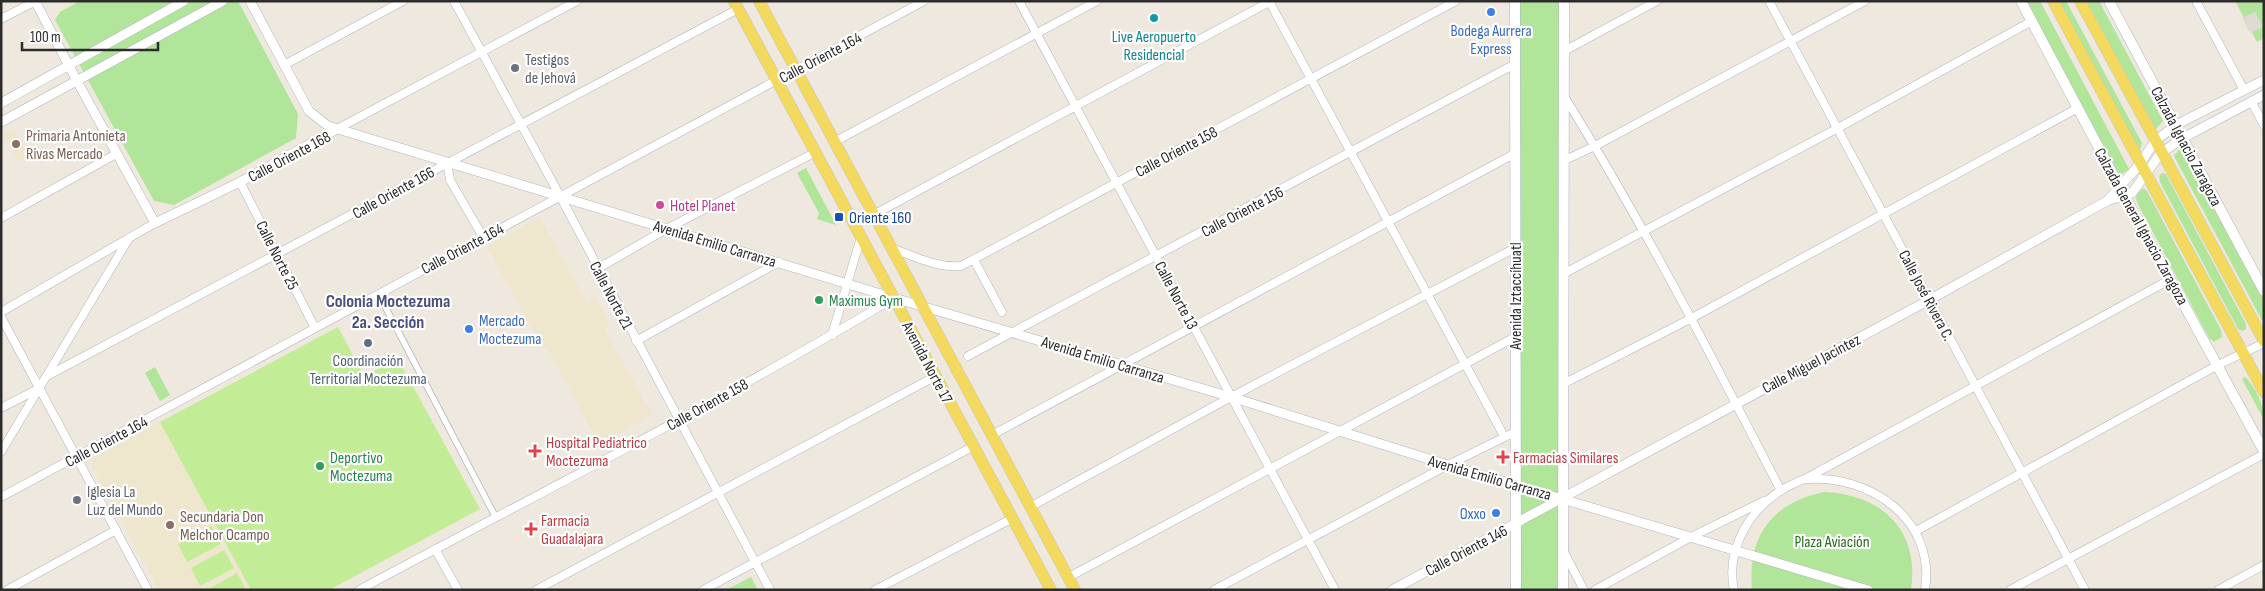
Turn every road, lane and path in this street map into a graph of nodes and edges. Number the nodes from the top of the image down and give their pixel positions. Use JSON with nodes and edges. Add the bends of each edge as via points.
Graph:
{"nodes":[{"id":1,"x":184,"y":1,"type":"edge"},
{"id":2,"x":223,"y":1,"type":"edge"},
{"id":3,"x":250,"y":1,"type":"edge"},
{"id":4,"x":403,"y":1,"type":"edge"},
{"id":5,"x":454,"y":1,"type":"edge"},
{"id":6,"x":577,"y":1,"type":"edge"},
{"id":7,"x":758,"y":1,"type":"edge"},
{"id":8,"x":924,"y":1,"type":"edge"},
{"id":9,"x":1019,"y":1,"type":"edge"},
{"id":10,"x":1098,"y":1,"type":"edge"},
{"id":11,"x":1456,"y":1,"type":"edge"},
{"id":12,"x":1515,"y":1,"type":"edge"},
{"id":13,"x":1564,"y":1,"type":"edge"},
{"id":14,"x":1657,"y":1,"type":"edge"},
{"id":15,"x":1769,"y":1,"type":"edge"},
{"id":16,"x":1865,"y":1,"type":"edge"},
{"id":17,"x":2021,"y":1,"type":"edge"},
{"id":18,"x":2053,"y":1,"type":"edge"},
{"id":19,"x":2080,"y":1,"type":"edge"},
{"id":20,"x":2109,"y":1,"type":"edge"},
{"id":21,"x":2196,"y":1,"type":"edge"},
{"id":22,"x":35,"y":2,"type":"edge"},
{"id":23,"x":1270,"y":2,"type":"edge"},
{"id":24,"x":736,"y":5,"type":"edge"},
{"id":25,"x":1,"y":19,"type":"edge"},
{"id":26,"x":2032,"y":21,"type":"junction"},
{"id":27,"x":1038,"y":33,"type":"junction"},
{"id":28,"x":1791,"y":42,"type":"junction"},
{"id":29,"x":1564,"y":51,"type":"junction"},
{"id":30,"x":481,"y":53,"type":"junction"},
{"id":31,"x":1515,"y":64,"type":"junction"},
{"id":32,"x":284,"y":65,"type":"junction"},
{"id":33,"x":68,"y":66,"type":"junction"},
{"id":34,"x":796,"y":71,"type":"junction"},
{"id":35,"x":1311,"y":79,"type":"junction"},
{"id":36,"x":777,"y":80,"type":"junction"},
{"id":37,"x":2264,"y":80,"type":"edge"},
{"id":38,"x":77,"y":82,"type":"junction"},
{"id":39,"x":2244,"y":90,"type":"junction"},
{"id":40,"x":2264,"y":94,"type":"edge"},
{"id":41,"x":1563,"y":95,"type":"junction"},
{"id":42,"x":2251,"y":101,"type":"junction"},
{"id":43,"x":1,"y":102,"type":"edge"},
{"id":44,"x":1076,"y":105,"type":"junction"},
{"id":45,"x":2078,"y":108,"type":"junction"},
{"id":46,"x":1,"y":122,"type":"edge"},
{"id":47,"x":519,"y":124,"type":"junction"},
{"id":48,"x":2176,"y":126,"type":"junction"},
{"id":49,"x":2264,"y":126,"type":"edge"},
{"id":50,"x":1838,"y":128,"type":"junction"},
{"id":51,"x":338,"y":129,"type":"junction"},
{"id":52,"x":2183,"y":138,"type":"junction"},
{"id":53,"x":2155,"y":140,"type":"junction"},
{"id":54,"x":834,"y":142,"type":"junction"},
{"id":55,"x":1595,"y":146,"type":"junction"},
{"id":56,"x":816,"y":152,"type":"junction"},
{"id":57,"x":1350,"y":152,"type":"junction"},
{"id":58,"x":2161,"y":153,"type":"junction"},
{"id":59,"x":116,"y":154,"type":"junction"},
{"id":60,"x":1514,"y":154,"type":"junction"},
{"id":61,"x":1563,"y":161,"type":"junction"},
{"id":62,"x":447,"y":162,"type":"junction"},
{"id":63,"x":2140,"y":164,"type":"junction"},
{"id":64,"x":2146,"y":176,"type":"junction"},
{"id":65,"x":240,"y":182,"type":"junction"},
{"id":66,"x":1117,"y":183,"type":"junction"},
{"id":67,"x":2119,"y":186,"type":"junction"},
{"id":68,"x":560,"y":196,"type":"junction"},
{"id":69,"x":2124,"y":196,"type":"junction"},
{"id":70,"x":2107,"y":201,"type":"junction"},
{"id":71,"x":873,"y":215,"type":"junction"},
{"id":72,"x":1884,"y":215,"type":"junction"},
{"id":73,"x":1,"y":218,"type":"edge"},
{"id":74,"x":155,"y":223,"type":"junction"},
{"id":75,"x":1388,"y":223,"type":"junction"},
{"id":76,"x":668,"y":228,"type":"junction"},
{"id":77,"x":1644,"y":232,"type":"junction"},
{"id":78,"x":483,"y":237,"type":"junction"},
{"id":79,"x":861,"y":237,"type":"junction"},
{"id":80,"x":130,"y":238,"type":"junction"},
{"id":81,"x":891,"y":248,"type":"junction"},
{"id":82,"x":1516,"y":248,"type":"junction"},
{"id":83,"x":278,"y":255,"type":"junction"},
{"id":84,"x":1157,"y":257,"type":"junction"},
{"id":85,"x":974,"y":260,"type":"junction"},
{"id":86,"x":779,"y":262,"type":"junction"},
{"id":87,"x":597,"y":269,"type":"junction"},
{"id":88,"x":1563,"y":274,"type":"junction"},
{"id":89,"x":2171,"y":279,"type":"junction"},
{"id":90,"x":847,"y":282,"type":"junction"},
{"id":91,"x":2264,"y":291,"type":"edge"},
{"id":92,"x":378,"y":293,"type":"junction"},
{"id":93,"x":1426,"y":294,"type":"junction"},
{"id":94,"x":894,"y":298,"type":"junction"},
{"id":95,"x":1929,"y":300,"type":"junction"},
{"id":96,"x":922,"y":305,"type":"junction"},
{"id":97,"x":1,"y":312,"type":"edge"},
{"id":98,"x":1002,"y":312,"type":"dead end"},
{"id":99,"x":1,"y":317,"type":"edge"},
{"id":100,"x":1690,"y":319,"type":"junction"},
{"id":101,"x":315,"y":328,"type":"junction"},
{"id":102,"x":1194,"y":328,"type":"junction"},
{"id":103,"x":1011,"y":332,"type":"junction"},
{"id":104,"x":832,"y":335,"type":"junction"},
{"id":105,"x":1515,"y":337,"type":"junction"},
{"id":106,"x":636,"y":341,"type":"junction"},
{"id":107,"x":2264,"y":342,"type":"edge"},
{"id":108,"x":2243,"y":354,"type":"junction"},
{"id":109,"x":968,"y":356,"type":"dead end"},
{"id":110,"x":1464,"y":364,"type":"junction"},
{"id":111,"x":1122,"y":365,"type":"junction"},
{"id":112,"x":2218,"y":365,"type":"junction"},
{"id":113,"x":47,"y":376,"type":"junction"},
{"id":114,"x":936,"y":376,"type":"junction"},
{"id":115,"x":1563,"y":384,"type":"junction"},
{"id":116,"x":1976,"y":386,"type":"junction"},
{"id":117,"x":40,"y":388,"type":"junction"},
{"id":118,"x":2264,"y":392,"type":"edge"},
{"id":119,"x":1231,"y":397,"type":"junction"},
{"id":120,"x":1736,"y":404,"type":"junction"},
{"id":121,"x":1,"y":408,"type":"edge"},
{"id":122,"x":678,"y":420,"type":"junction"},
{"id":123,"x":1342,"y":431,"type":"junction"},
{"id":124,"x":1515,"y":432,"type":"junction"},
{"id":125,"x":992,"y":435,"type":"junction"},
{"id":126,"x":1504,"y":436,"type":"junction"},
{"id":127,"x":974,"y":446,"type":"junction"},
{"id":128,"x":1,"y":452,"type":"edge"},
{"id":129,"x":2264,"y":452,"type":"edge"},
{"id":130,"x":77,"y":457,"type":"junction"},
{"id":131,"x":1448,"y":465,"type":"junction"},
{"id":132,"x":1271,"y":469,"type":"junction"},
{"id":133,"x":2022,"y":473,"type":"junction"},
{"id":134,"x":1805,"y":479,"type":"junction"},
{"id":135,"x":1514,"y":485,"type":"junction"},
{"id":136,"x":1780,"y":491,"type":"junction"},
{"id":137,"x":718,"y":492,"type":"junction"},
{"id":138,"x":1,"y":497,"type":"edge"},
{"id":139,"x":1564,"y":498,"type":"junction"},
{"id":140,"x":1766,"y":500,"type":"junction"},
{"id":141,"x":1030,"y":507,"type":"junction"},
{"id":142,"x":495,"y":516,"type":"junction"},
{"id":143,"x":1013,"y":518,"type":"junction"},
{"id":144,"x":1514,"y":524,"type":"junction"},
{"id":145,"x":116,"y":530,"type":"junction"},
{"id":146,"x":1916,"y":531,"type":"junction"},
{"id":147,"x":1691,"y":537,"type":"junction"},
{"id":148,"x":1308,"y":539,"type":"junction"},
{"id":149,"x":435,"y":549,"type":"junction"},
{"id":150,"x":1563,"y":550,"type":"junction"},
{"id":151,"x":1736,"y":550,"type":"junction"},
{"id":152,"x":2069,"y":558,"type":"junction"},
{"id":153,"x":755,"y":562,"type":"junction"},
{"id":154,"x":2264,"y":565,"type":"edge"},
{"id":155,"x":1069,"y":577,"type":"junction"},
{"id":156,"x":1049,"y":589,"type":"edge"},
{"id":157,"x":7,"y":590,"type":"edge"},
{"id":158,"x":148,"y":590,"type":"edge"},
{"id":159,"x":359,"y":590,"type":"edge"},
{"id":160,"x":458,"y":590,"type":"edge"},
{"id":161,"x":536,"y":590,"type":"edge"},
{"id":162,"x":703,"y":590,"type":"edge"},
{"id":163,"x":770,"y":590,"type":"edge"},
{"id":164,"x":875,"y":590,"type":"edge"},
{"id":165,"x":1075,"y":590,"type":"edge"},
{"id":166,"x":1214,"y":590,"type":"edge"},
{"id":167,"x":1335,"y":590,"type":"edge"},
{"id":168,"x":1392,"y":590,"type":"edge"},
{"id":169,"x":1516,"y":590,"type":"edge"},
{"id":170,"x":1563,"y":590,"type":"edge"},
{"id":171,"x":1584,"y":590,"type":"edge"},
{"id":172,"x":1595,"y":590,"type":"edge"},
{"id":173,"x":1734,"y":590,"type":"edge"},
{"id":174,"x":1868,"y":590,"type":"edge"},
{"id":175,"x":1926,"y":590,"type":"edge"},
{"id":176,"x":2010,"y":590,"type":"edge"},
{"id":177,"x":2085,"y":590,"type":"edge"},
{"id":178,"x":2218,"y":590,"type":"edge"}],
"edges":[{"from":1,"to":33,"type":"street"},
{"from":2,"to":38,"type":"street"},
{"from":3,"to":32,"type":"street"},
{"from":4,"to":32,"type":"street"},
{"from":5,"to":30,"type":"street","name":"Calle Norte 21"},
{"from":6,"to":30,"type":"street","name":"Calle Oriente 168"},
{"from":7,"to":34,"type":"main road","name":"Avenida Norte 17"},
{"from":8,"to":34,"type":"street","name":"Calle Oriente 164"},
{"from":9,"to":27,"type":"street","name":"Calle Norte 13"},
{"from":10,"to":27,"type":"street"},
{"from":11,"to":35,"type":"street","name":"Calle Oriente 158"},
{"from":12,"to":31,"type":"main road","name":"Avenida Iztaccíhuatl"},
{"from":13,"to":29,"type":"main road"},
{"from":14,"to":29,"type":"street"},
{"from":15,"to":28,"type":"street","name":"Calle José Rivera C."},
{"from":16,"to":28,"type":"street"},
{"from":17,"to":26,"type":"main road","name":"Calzada General Ignacio Zaragoza"},
{"from":18,"to":63,"type":"main road","name":"Calzada General Ignacio Zaragoza"},
{"from":19,"to":53,"type":"main road"},
{"from":20,"to":48,"type":"main road","name":"Calzada Ignacio Zaragoza"},
{"from":21,"to":39,"type":"street"},
{"from":22,"to":25,"type":"street"},
{"from":22,"to":33,"type":"street"},
{"from":23,"to":35,"type":"street"},
{"from":23,"to":44,"type":"street"},
{"from":24,"to":36,"type":"main road","name":"Avenida Norte 17"},
{"from":24,"to":47,"type":"street","name":"Calle Oriente 166"},
{"from":26,"to":45,"type":"main road","name":"Calzada General Ignacio Zaragoza"},
{"from":26,"to":50,"type":"street"},
{"from":27,"to":44,"type":"street","name":"Calle Norte 13"},
{"from":27,"to":54,"type":"street"},
{"from":28,"to":50,"type":"street","name":"Calle José Rivera C."},
{"from":28,"to":55,"type":"street"},
{"from":29,"to":41,"type":"main road"},
{"from":30,"to":47,"type":"street","name":"Calle Norte 21"},
{"from":30,"to":51,"type":"street","name":"Calle Oriente 168"},
{"from":31,"to":57,"type":"street","name":"Calle Oriente 156"},
{"from":31,"to":60,"type":"main road","name":"Avenida Iztaccíhuatl"},
{"from":32,"to":51,"type":"street","via":[[309,111],[328,126]]},
{"from":33,"to":38,"type":"street"},
{"from":33,"to":43,"type":"street"},
{"from":34,"to":36,"type":"street","name":"Calle Oriente 164"},
{"from":34,"to":54,"type":"main road","name":"Avenida Norte 17"},
{"from":35,"to":57,"type":"street"},
{"from":35,"to":66,"type":"street","name":"Calle Oriente 158"},
{"from":36,"to":56,"type":"main road","name":"Avenida Norte 17"},
{"from":36,"to":68,"type":"street","name":"Calle Oriente 164"},
{"from":37,"to":39,"type":"street"},
{"from":38,"to":46,"type":"street"},
{"from":38,"to":59,"type":"street"},
{"from":39,"to":48,"type":"street"},
{"from":40,"to":42,"type":"street"},
{"from":41,"to":55,"type":"street"},
{"from":41,"to":61,"type":"main road"},
{"from":42,"to":49,"type":"street"},
{"from":42,"to":52,"type":"street"},
{"from":44,"to":66,"type":"street","name":"Calle Norte 13"},
{"from":44,"to":71,"type":"street"},
{"from":45,"to":67,"type":"main road","name":"Calzada General Ignacio Zaragoza"},
{"from":45,"to":72,"type":"street"},
{"from":47,"to":62,"type":"street","name":"Calle Oriente 166"},
{"from":47,"to":68,"type":"street","name":"Calle Norte 21"},
{"from":48,"to":52,"type":"main road","name":"Calzada Ignacio Zaragoza"},
{"from":48,"to":53,"type":"street"},
{"from":50,"to":72,"type":"street","name":"Calle José Rivera C."},
{"from":50,"to":77,"type":"street"},
{"from":51,"to":62,"type":"street","name":"Avenida Emilio Carranza"},
{"from":51,"to":65,"type":"street","name":"Calle Oriente 168"},
{"from":52,"to":58,"type":"street"},
{"from":52,"to":91,"type":"main road","name":"Calzada Ignacio Zaragoza"},
{"from":53,"to":58,"type":"main road"},
{"from":53,"to":63,"type":"street","name":"Calle Miguel Jacintez"},
{"from":54,"to":71,"type":"main road","name":"Avenida Norte 17"},
{"from":55,"to":61,"type":"street"},
{"from":55,"to":77,"type":"street"},
{"from":56,"to":76,"type":"street"},
{"from":56,"to":79,"type":"main road","name":"Avenida Norte 17"},
{"from":57,"to":75,"type":"street"},
{"from":57,"to":84,"type":"street","name":"Calle Oriente 156"},
{"from":58,"to":64,"type":"street","name":"Calle Miguel Jacintez"},
{"from":58,"to":107,"type":"main road"},
{"from":59,"to":73,"type":"street"},
{"from":59,"to":74,"type":"street"},
{"from":60,"to":75,"type":"street"},
{"from":60,"to":82,"type":"main road","name":"Avenida Iztaccíhuatl"},
{"from":61,"to":88,"type":"main road"},
{"from":62,"to":68,"type":"street","name":"Avenida Emilio Carranza"},
{"from":62,"to":78,"type":"street","via":[[450,180]]},
{"from":62,"to":83,"type":"street","name":"Calle Oriente 166"},
{"from":63,"to":64,"type":"main road","name":"Calzada General Ignacio Zaragoza"},
{"from":63,"to":67,"type":"street","name":"Calle Miguel Jacintez"},
{"from":64,"to":69,"type":"street","name":"Calle Miguel Jacintez","via":[[2132,193]]},
{"from":64,"to":108,"type":"main road","name":"Calzada General Ignacio Zaragoza"},
{"from":65,"to":74,"type":"street","name":"Calle Oriente 168"},
{"from":65,"to":83,"type":"street","name":"Calle Norte 25"},
{"from":66,"to":84,"type":"street","name":"Calle Norte 13"},
{"from":66,"to":85,"type":"street","name":"Calle Oriente 158"},
{"from":67,"to":69,"type":"main road","name":"Calzada General Ignacio Zaragoza"},
{"from":67,"to":70,"type":"street","name":"Calle Miguel Jacintez"},
{"from":68,"to":76,"type":"street","name":"Avenida Emilio Carranza"},
{"from":68,"to":78,"type":"street","name":"Calle Oriente 164"},
{"from":68,"to":87,"type":"street","name":"Calle Norte 21"},
{"from":69,"to":70,"type":"street","name":"Calle Miguel Jacintez"},
{"from":69,"to":89,"type":"main road","name":"Calzada General Ignacio Zaragoza"},
{"from":70,"to":95,"type":"street","name":"Calle Miguel Jacintez"},
{"from":71,"to":81,"type":"main road","name":"Avenida Norte 17"},
{"from":72,"to":95,"type":"street","name":"Calle José Rivera C."},
{"from":72,"to":100,"type":"street"},
{"from":74,"to":80,"type":"street","name":"Calle Oriente 168"},
{"from":75,"to":93,"type":"street"},
{"from":75,"to":102,"type":"street"},
{"from":76,"to":86,"type":"street","name":"Avenida Emilio Carranza"},
{"from":76,"to":87,"type":"street"},
{"from":77,"to":88,"type":"street"},
{"from":77,"to":100,"type":"street"},
{"from":78,"to":92,"type":"street","name":"Calle Oriente 164"},
{"from":79,"to":90,"type":"street"},
{"from":79,"to":94,"type":"main road","name":"Avenida Norte 17"},
{"from":80,"to":97,"type":"street","name":"Calle Oriente 168"},
{"from":80,"to":113,"type":"street"},
{"from":81,"to":85,"type":"street","name":"Calle Oriente 158","via":[[947,267],[961,266]]},
{"from":81,"to":96,"type":"main road","name":"Avenida Norte 17"},
{"from":82,"to":93,"type":"street"},
{"from":82,"to":105,"type":"main road","name":"Avenida Iztaccíhuatl"},
{"from":83,"to":101,"type":"street","name":"Calle Norte 25"},
{"from":83,"to":113,"type":"street","name":"Calle Oriente 166"},
{"from":84,"to":102,"type":"street","name":"Calle Norte 13"},
{"from":84,"to":103,"type":"street","name":"Calle Oriente 156"},
{"from":85,"to":98,"type":"street"},
{"from":86,"to":90,"type":"street","name":"Avenida Emilio Carranza"},
{"from":86,"to":106,"type":"street"},
{"from":87,"to":106,"type":"street","name":"Calle Norte 21"},
{"from":88,"to":115,"type":"main road"},
{"from":89,"to":112,"type":"main road","name":"Calzada General Ignacio Zaragoza"},
{"from":89,"to":116,"type":"street"},
{"from":90,"to":94,"type":"street","name":"Avenida Emilio Carranza"},
{"from":90,"to":104,"type":"street"},
{"from":92,"to":101,"type":"street","name":"Calle Oriente 164"},
{"from":92,"to":142,"type":"street"},
{"from":93,"to":110,"type":"street"},
{"from":93,"to":119,"type":"street"},
{"from":94,"to":96,"type":"street","name":"Avenida Emilio Carranza"},
{"from":94,"to":104,"type":"street","name":"Calle Oriente 158"},
{"from":94,"to":114,"type":"main road","name":"Avenida Norte 17"},
{"from":95,"to":116,"type":"street","name":"Calle José Rivera C."},
{"from":95,"to":120,"type":"street","name":"Calle Miguel Jacintez"},
{"from":96,"to":103,"type":"street","name":"Avenida Emilio Carranza"},
{"from":96,"to":125,"type":"main road","name":"Avenida Norte 17"},
{"from":99,"to":117,"type":"street"},
{"from":100,"to":115,"type":"street"},
{"from":100,"to":120,"type":"street"},
{"from":101,"to":130,"type":"street","name":"Calle Oriente 164"},
{"from":102,"to":111,"type":"street"},
{"from":102,"to":119,"type":"street","name":"Calle Norte 13"},
{"from":103,"to":109,"type":"street","name":"Calle Oriente 156"},
{"from":103,"to":111,"type":"street","name":"Avenida Emilio Carranza"},
{"from":104,"to":122,"type":"street","name":"Calle Oriente 158"},
{"from":105,"to":110,"type":"street"},
{"from":105,"to":124,"type":"main road","name":"Avenida Iztaccíhuatl"},
{"from":106,"to":122,"type":"street","name":"Calle Norte 21"},
{"from":107,"to":108,"type":"street"},
{"from":108,"to":112,"type":"street"},
{"from":108,"to":118,"type":"main road","name":"Calzada General Ignacio Zaragoza"},
{"from":110,"to":123,"type":"street"},
{"from":110,"to":126,"type":"street"},
{"from":111,"to":119,"type":"street","name":"Avenida Emilio Carranza"},
{"from":111,"to":125,"type":"street"},
{"from":112,"to":129,"type":"main road","name":"Calzada General Ignacio Zaragoza"},
{"from":112,"to":133,"type":"street"},
{"from":113,"to":117,"type":"street"},
{"from":114,"to":127,"type":"main road","name":"Avenida Norte 17"},
{"from":114,"to":137,"type":"street"},
{"from":115,"to":139,"type":"main road"},
{"from":116,"to":133,"type":"street","name":"Calle José Rivera C."},
{"from":116,"to":134,"type":"street"},
{"from":117,"to":121,"type":"street"},
{"from":117,"to":128,"type":"street"},
{"from":117,"to":130,"type":"street"},
{"from":119,"to":123,"type":"street","name":"Avenida Emilio Carranza"},
{"from":119,"to":132,"type":"street","name":"Calle Norte 13"},
{"from":119,"to":141,"type":"street"},
{"from":120,"to":136,"type":"street"},
{"from":120,"to":139,"type":"street","name":"Calle Miguel Jacintez"},
{"from":122,"to":137,"type":"street","name":"Calle Norte 21"},
{"from":122,"to":142,"type":"street","name":"Calle Oriente 158"},
{"from":123,"to":131,"type":"street","name":"Avenida Emilio Carranza"},
{"from":123,"to":132,"type":"street"},
{"from":124,"to":126,"type":"street"},
{"from":124,"to":135,"type":"main road","name":"Avenida Iztaccíhuatl"},
{"from":125,"to":141,"type":"main road","name":"Avenida Norte 17"},
{"from":126,"to":131,"type":"street"},
{"from":127,"to":143,"type":"main road","name":"Avenida Norte 17"},
{"from":127,"to":153,"type":"street"},
{"from":129,"to":152,"type":"street"},
{"from":130,"to":138,"type":"street","name":"Calle Oriente 164"},
{"from":130,"to":145,"type":"street"},
{"from":131,"to":135,"type":"street","name":"Avenida Emilio Carranza"},
{"from":131,"to":148,"type":"street"},
{"from":132,"to":148,"type":"street","name":"Calle Norte 13"},
{"from":132,"to":155,"type":"street"},
{"from":133,"to":146,"type":"street"},
{"from":133,"to":152,"type":"street","name":"Calle José Rivera C."},
{"from":134,"to":136,"type":"street"},
{"from":134,"to":146,"type":"street","via":[[1856,484],[1879,495]]},
{"from":135,"to":139,"type":"street","name":"Avenida Emilio Carranza"},
{"from":135,"to":144,"type":"main road","name":"Avenida Iztaccíhuatl"},
{"from":136,"to":140,"type":"street"},
{"from":137,"to":153,"type":"street","name":"Calle Norte 21"},
{"from":137,"to":161,"type":"street"},
{"from":139,"to":144,"type":"street","name":"Calle Miguel Jacintez"},
{"from":139,"to":147,"type":"street","name":"Avenida Emilio Carranza"},
{"from":139,"to":150,"type":"main road"},
{"from":140,"to":147,"type":"street"},
{"from":140,"to":151,"type":"street","via":[[1747,524]]},
{"from":141,"to":155,"type":"main road","name":"Avenida Norte 17"},
{"from":142,"to":149,"type":"street","name":"Calle Oriente 158"},
{"from":143,"to":156,"type":"main road","name":"Avenida Norte 17"},
{"from":143,"to":164,"type":"street"},
{"from":144,"to":168,"type":"street","name":"Calle Oriente 146"},
{"from":144,"to":169,"type":"main road","name":"Avenida Iztaccíhuatl"},
{"from":145,"to":157,"type":"street"},
{"from":145,"to":158,"type":"street"},
{"from":146,"to":175,"type":"street","via":[[1925,556]]},
{"from":147,"to":151,"type":"street","name":"Avenida Emilio Carranza"},
{"from":147,"to":172,"type":"street"},
{"from":148,"to":166,"type":"street"},
{"from":148,"to":167,"type":"street","name":"Calle Norte 13"},
{"from":149,"to":159,"type":"street","name":"Calle Oriente 158"},
{"from":149,"to":160,"type":"street"},
{"from":150,"to":170,"type":"main road"},
{"from":150,"to":171,"type":"street"},
{"from":151,"to":173,"type":"street"},
{"from":151,"to":174,"type":"street","name":"Avenida Emilio Carranza"},
{"from":152,"to":176,"type":"street"},
{"from":152,"to":177,"type":"street","name":"Calle José Rivera C."},
{"from":153,"to":162,"type":"street"},
{"from":153,"to":163,"type":"street","name":"Calle Norte 21"},
{"from":154,"to":178,"type":"street"},
{"from":155,"to":165,"type":"main road","name":"Avenida Norte 17"}]}
